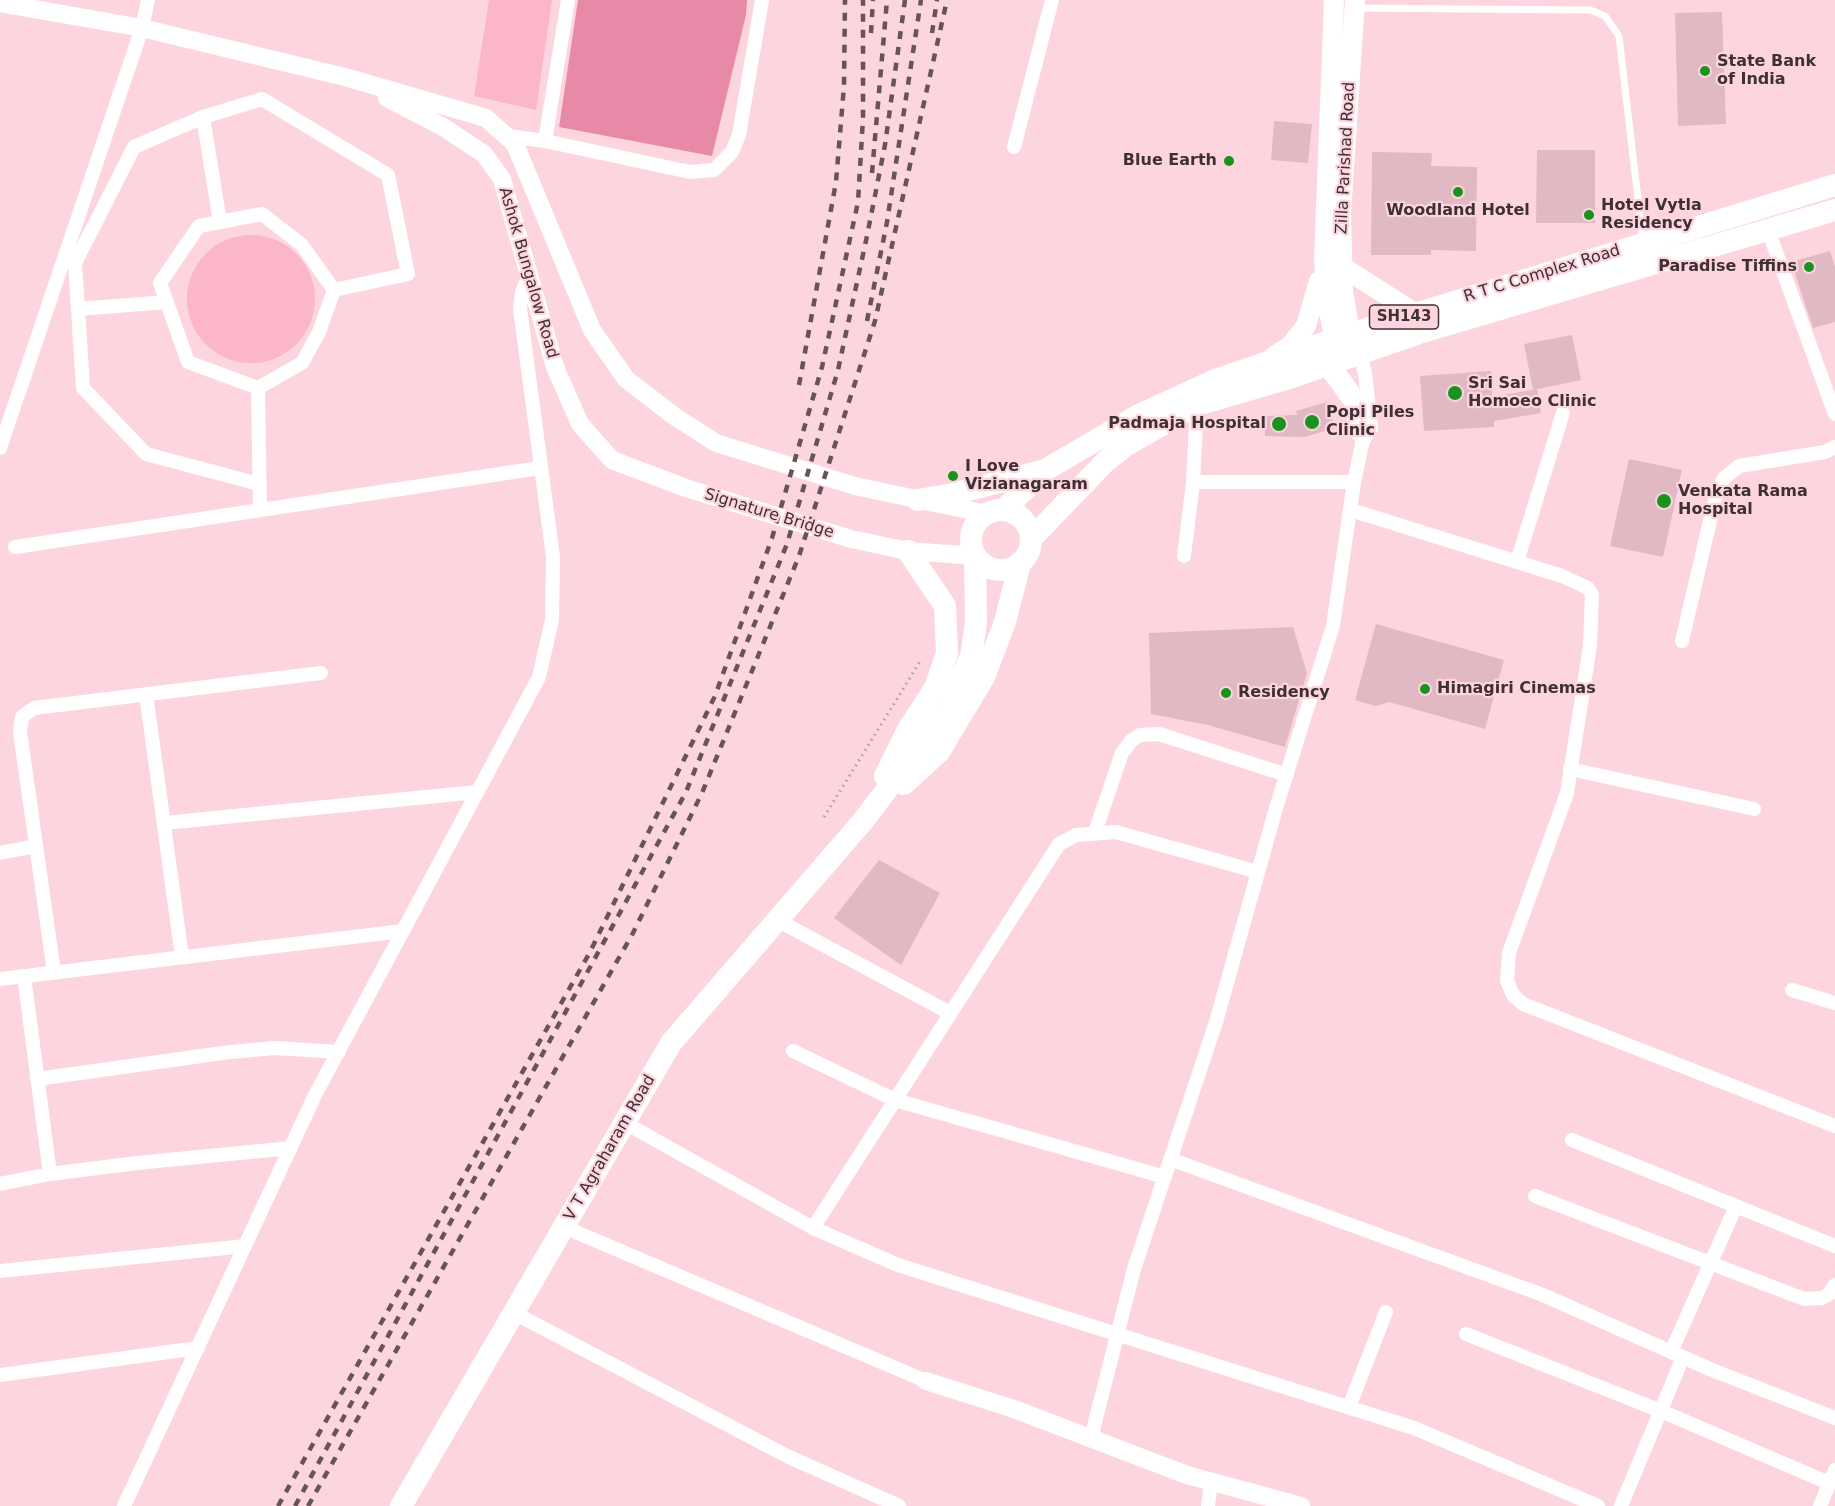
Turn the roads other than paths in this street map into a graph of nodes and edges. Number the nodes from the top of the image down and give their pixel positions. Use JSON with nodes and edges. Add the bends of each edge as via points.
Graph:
{"nodes":[{"id":1,"x":148,"y":0,"type":"edge"},
{"id":2,"x":568,"y":0,"type":"edge"},
{"id":3,"x":762,"y":0,"type":"edge"},
{"id":4,"x":1053,"y":0,"type":"edge"},
{"id":5,"x":0,"y":3,"type":"edge"},
{"id":6,"x":1333,"y":4,"type":"edge"},
{"id":7,"x":1355,"y":4,"type":"edge"},
{"id":8,"x":142,"y":28,"type":"junction"},
{"id":9,"x":345,"y":77,"type":"junction"},
{"id":10,"x":203,"y":117,"type":"junction"},
{"id":11,"x":1337,"y":123,"type":"junction"},
{"id":12,"x":508,"y":136,"type":"junction"},
{"id":13,"x":545,"y":141,"type":"junction"},
{"id":14,"x":1014,"y":147,"type":"dead end"},
{"id":15,"x":1835,"y":185,"type":"edge"},
{"id":16,"x":1835,"y":210,"type":"edge"},
{"id":17,"x":220,"y":222,"type":"junction"},
{"id":18,"x":1768,"y":230,"type":"junction"},
{"id":19,"x":1643,"y":242,"type":"junction"},
{"id":20,"x":1332,"y":263,"type":"junction"},
{"id":21,"x":530,"y":273,"type":"junction"},
{"id":22,"x":334,"y":290,"type":"junction"},
{"id":23,"x":167,"y":302,"type":"junction"},
{"id":24,"x":78,"y":309,"type":"junction"},
{"id":25,"x":1416,"y":314,"type":"junction"},
{"id":26,"x":1344,"y":344,"type":"junction"},
{"id":27,"x":1258,"y":367,"type":"junction"},
{"id":28,"x":258,"y":388,"type":"junction"},
{"id":29,"x":1351,"y":396,"type":"joint"},
{"id":30,"x":1197,"y":405,"type":"junction"},
{"id":31,"x":1563,"y":413,"type":"dead end"},
{"id":32,"x":1835,"y":414,"type":"edge"},
{"id":33,"x":1364,"y":440,"type":"junction"},
{"id":34,"x":1835,"y":447,"type":"edge"},
{"id":35,"x":0,"y":448,"type":"edge"},
{"id":36,"x":540,"y":468,"type":"junction"},
{"id":37,"x":1047,"y":469,"type":"junction"},
{"id":38,"x":1193,"y":482,"type":"junction"},
{"id":39,"x":1354,"y":482,"type":"junction"},
{"id":40,"x":259,"y":484,"type":"junction"},
{"id":41,"x":686,"y":488,"type":"joint"},
{"id":42,"x":918,"y":500,"type":"junction"},
{"id":43,"x":260,"y":510,"type":"junction"},
{"id":44,"x":1351,"y":510,"type":"junction"},
{"id":45,"x":995,"y":512,"type":"junction"},
{"id":46,"x":1031,"y":539,"type":"junction"},
{"id":47,"x":15,"y":547,"type":"dead end"},
{"id":48,"x":973,"y":548,"type":"junction"},
{"id":49,"x":908,"y":551,"type":"junction"},
{"id":50,"x":1184,"y":556,"type":"dead end"},
{"id":51,"x":1517,"y":562,"type":"junction"},
{"id":52,"x":1020,"y":563,"type":"junction"},
{"id":53,"x":1682,"y":641,"type":"dead end"},
{"id":54,"x":321,"y":673,"type":"dead end"},
{"id":55,"x":146,"y":694,"type":"junction"},
{"id":56,"x":1570,"y":769,"type":"junction"},
{"id":57,"x":1287,"y":774,"type":"junction"},
{"id":58,"x":477,"y":792,"type":"junction"},
{"id":59,"x":1754,"y":809,"type":"dead end"},
{"id":60,"x":863,"y":821,"type":"junction"},
{"id":61,"x":164,"y":823,"type":"junction"},
{"id":62,"x":1095,"y":832,"type":"junction"},
{"id":63,"x":36,"y":846,"type":"junction"},
{"id":64,"x":0,"y":853,"type":"edge"},
{"id":65,"x":1258,"y":872,"type":"junction"},
{"id":66,"x":778,"y":921,"type":"junction"},
{"id":67,"x":403,"y":931,"type":"junction"},
{"id":68,"x":182,"y":957,"type":"junction"},
{"id":69,"x":54,"y":972,"type":"junction"},
{"id":70,"x":24,"y":976,"type":"junction"},
{"id":71,"x":0,"y":979,"type":"edge"},
{"id":72,"x":1792,"y":990,"type":"dead end"},
{"id":73,"x":1835,"y":1004,"type":"edge"},
{"id":74,"x":950,"y":1013,"type":"junction"},
{"id":75,"x":793,"y":1051,"type":"dead end"},
{"id":76,"x":339,"y":1052,"type":"junction"},
{"id":77,"x":37,"y":1079,"type":"junction"},
{"id":78,"x":895,"y":1100,"type":"junction"},
{"id":79,"x":625,"y":1123,"type":"junction"},
{"id":80,"x":1835,"y":1125,"type":"edge"},
{"id":81,"x":1572,"y":1140,"type":"dead end"},
{"id":82,"x":291,"y":1148,"type":"junction"},
{"id":83,"x":1170,"y":1159,"type":"junction"},
{"id":84,"x":50,"y":1174,"type":"junction"},
{"id":85,"x":1165,"y":1177,"type":"junction"},
{"id":86,"x":0,"y":1184,"type":"edge"},
{"id":87,"x":1535,"y":1196,"type":"dead end"},
{"id":88,"x":1736,"y":1206,"type":"junction"},
{"id":89,"x":564,"y":1227,"type":"junction"},
{"id":90,"x":813,"y":1228,"type":"junction"},
{"id":91,"x":245,"y":1246,"type":"junction"},
{"id":92,"x":1835,"y":1246,"type":"edge"},
{"id":93,"x":1712,"y":1264,"type":"junction"},
{"id":94,"x":0,"y":1271,"type":"edge"},
{"id":95,"x":1835,"y":1285,"type":"edge"},
{"id":96,"x":514,"y":1312,"type":"junction"},
{"id":97,"x":1386,"y":1312,"type":"dead end"},
{"id":98,"x":1118,"y":1334,"type":"junction"},
{"id":99,"x":1466,"y":1334,"type":"dead end"},
{"id":100,"x":198,"y":1348,"type":"junction"},
{"id":101,"x":1677,"y":1355,"type":"junction"},
{"id":102,"x":0,"y":1375,"type":"edge"},
{"id":103,"x":926,"y":1381,"type":"joint"},
{"id":104,"x":1349,"y":1407,"type":"junction"},
{"id":105,"x":1661,"y":1411,"type":"junction"},
{"id":106,"x":1835,"y":1418,"type":"edge"},
{"id":107,"x":1091,"y":1438,"type":"junction"},
{"id":108,"x":1832,"y":1477,"type":"edge"},
{"id":109,"x":1211,"y":1481,"type":"junction"},
{"id":110,"x":879,"y":1502,"type":"edge"},
{"id":111,"x":124,"y":1506,"type":"edge"},
{"id":112,"x":401,"y":1506,"type":"edge"},
{"id":113,"x":899,"y":1506,"type":"edge"},
{"id":114,"x":1208,"y":1506,"type":"edge"},
{"id":115,"x":1301,"y":1506,"type":"edge"},
{"id":116,"x":1598,"y":1506,"type":"edge"},
{"id":117,"x":1621,"y":1506,"type":"edge"},
{"id":118,"x":1820,"y":1506,"type":"edge"}],
"edges":[{"from":1,"to":8,"type":"street"},
{"from":2,"to":13,"type":"street"},
{"from":3,"to":13,"type":"street","via":[[739,135],[732,152],[714,170],[690,172]]},
{"from":4,"to":14,"type":"street"},
{"from":5,"to":8,"type":"street","name":"Ashok Bungalow Road"},
{"from":6,"to":7,"type":"lane"},
{"from":6,"to":11,"type":"main road","name":"Zilla Parishad Road"},
{"from":7,"to":11,"type":"main road","name":"Zilla Parishad Road"},
{"from":7,"to":19,"type":"lane","via":[[1590,10],[1605,16],[1619,36]]},
{"from":8,"to":9,"type":"street","name":"Ashok Bungalow Road"},
{"from":8,"to":35,"type":"street"},
{"from":9,"to":12,"type":"street","name":"Ashok Bungalow Road","via":[[486,118]]},
{"from":9,"to":21,"type":"street","name":"Ashok Bungalow Road","via":[[443,127],[484,154],[502,179]]},
{"from":10,"to":17,"type":"street"},
{"from":10,"to":22,"type":"street","via":[[262,99],[388,174],[408,274]]},
{"from":10,"to":24,"type":"street","via":[[134,147],[75,263]]},
{"from":11,"to":20,"type":"main road","name":"Zilla Parishad Road"},
{"from":12,"to":13,"type":"street"},
{"from":12,"to":42,"type":"street","name":"Ashok Bungalow Road","via":[[541,202],[592,330],[626,379],[716,443],[855,486]]},
{"from":15,"to":19,"type":"main road","name":"R T C Complex Road","number":"SH143"},
{"from":16,"to":18,"type":"main road","name":"R T C Complex Road","number":"SH143"},
{"from":17,"to":22,"type":"street","via":[[262,214],[302,245]]},
{"from":17,"to":23,"type":"street","via":[[200,226],[160,283]]},
{"from":18,"to":26,"type":"main road","name":"R T C Complex Road","number":"SH143","via":[[1419,333]]},
{"from":18,"to":32,"type":"street"},
{"from":19,"to":25,"type":"main road","name":"R T C Complex Road","number":"SH143"},
{"from":20,"to":25,"type":"main road"},
{"from":20,"to":26,"type":"main road","via":[[1327,303]]},
{"from":20,"to":27,"type":"main road","via":[[1306,326],[1291,345]]},
{"from":21,"to":36,"type":"street","via":[[520,309]]},
{"from":21,"to":41,"type":"street","name":"Ashok Bungalow Road","via":[[555,367],[580,423],[612,460]]},
{"from":22,"to":28,"type":"street","via":[[319,332],[302,363]]},
{"from":23,"to":24,"type":"street"},
{"from":23,"to":28,"type":"street","via":[[188,362]]},
{"from":24,"to":40,"type":"street","via":[[83,388],[146,454]]},
{"from":25,"to":26,"type":"main road","name":"R T C Complex Road","number":"SH143"},
{"from":26,"to":27,"type":"main road","name":"R T C Complex Road","number":"SH143"},
{"from":26,"to":29,"type":"main road"},
{"from":26,"to":30,"type":"main road","number":"SH143"},
{"from":26,"to":33,"type":"street","via":[[1365,373],[1371,428]]},
{"from":27,"to":37,"type":"main road","name":"R T C Complex Road","number":"SH143","via":[[1214,381],[1139,415]]},
{"from":28,"to":40,"type":"street"},
{"from":29,"to":33,"type":"street","via":[[1355,430]]},
{"from":30,"to":38,"type":"street"},
{"from":30,"to":46,"type":"main road","number":"SH143","via":[[1106,461]]},
{"from":31,"to":51,"type":"street"},
{"from":33,"to":39,"type":"street"},
{"from":34,"to":53,"type":"street","via":[[1739,466],[1724,478],[1716,495]]},
{"from":36,"to":43,"type":"street"},
{"from":36,"to":58,"type":"street","via":[[552,557],[552,620],[539,677]]},
{"from":37,"to":42,"type":"main road"},
{"from":37,"to":45,"type":"main road","name":"R T C Complex Road","number":"SH143"},
{"from":38,"to":39,"type":"street"},
{"from":38,"to":50,"type":"street"},
{"from":39,"to":44,"type":"street"},
{"from":40,"to":43,"type":"street"},
{"from":41,"to":49,"type":"street","name":"Signature Bridge","via":[[851,539]]},
{"from":42,"to":45,"type":"street","name":"Ashok Bungalow Road"},
{"from":43,"to":47,"type":"street"},
{"from":44,"to":51,"type":"street"},
{"from":44,"to":57,"type":"street","via":[[1333,626]]},
{"from":45,"to":46,"type":"main road","via":[[1020,517]]},
{"from":45,"to":48,"type":"main road","via":[[979,521]]},
{"from":46,"to":52,"type":"main road","number":"SH143"},
{"from":48,"to":49,"type":"street","name":"Signature Bridge"},
{"from":48,"to":52,"type":"main road","via":[[994,569],[1012,568]]},
{"from":48,"to":60,"type":"main road","via":[[976,623],[971,656],[948,710]]},
{"from":49,"to":60,"type":"main road","via":[[945,606],[947,653],[935,688],[907,731]]},
{"from":51,"to":56,"type":"street","via":[[1578,583],[1588,588],[1592,596],[1590,646]]},
{"from":52,"to":60,"type":"main road","via":[[1005,622],[984,677],[939,752]]},
{"from":54,"to":55,"type":"street"},
{"from":55,"to":61,"type":"street"},
{"from":55,"to":63,"type":"street","via":[[34,708],[22,717],[20,732]]},
{"from":56,"to":59,"type":"street"},
{"from":56,"to":80,"type":"street","via":[[1566,793],[1509,953],[1507,981],[1513,994],[1523,1004]]},
{"from":57,"to":62,"type":"street","via":[[1159,734],[1140,735],[1122,753]]},
{"from":57,"to":65,"type":"street"},
{"from":58,"to":61,"type":"street"},
{"from":58,"to":67,"type":"street"},
{"from":60,"to":66,"type":"main road","name":"V T Agraharam Road"},
{"from":61,"to":68,"type":"street"},
{"from":62,"to":65,"type":"street","via":[[1116,832]]},
{"from":62,"to":74,"type":"street","via":[[1066,839],[1050,853]]},
{"from":63,"to":64,"type":"street"},
{"from":63,"to":69,"type":"street"},
{"from":65,"to":83,"type":"street","via":[[1216,1022]]},
{"from":66,"to":74,"type":"street"},
{"from":66,"to":79,"type":"main road","name":"V T Agraharam Road","via":[[671,1043]]},
{"from":67,"to":68,"type":"street"},
{"from":67,"to":76,"type":"street"},
{"from":68,"to":69,"type":"street"},
{"from":69,"to":70,"type":"street"},
{"from":70,"to":71,"type":"street"},
{"from":70,"to":77,"type":"street"},
{"from":72,"to":73,"type":"street"},
{"from":74,"to":78,"type":"street"},
{"from":75,"to":78,"type":"street"},
{"from":76,"to":77,"type":"street","via":[[275,1048],[230,1052]]},
{"from":76,"to":82,"type":"street"},
{"from":77,"to":84,"type":"street"},
{"from":78,"to":85,"type":"street"},
{"from":78,"to":90,"type":"street"},
{"from":79,"to":89,"type":"main road","name":"V T Agraharam Road"},
{"from":79,"to":90,"type":"street"},
{"from":81,"to":88,"type":"street"},
{"from":82,"to":84,"type":"street"},
{"from":82,"to":91,"type":"street"},
{"from":83,"to":85,"type":"street"},
{"from":83,"to":101,"type":"street","via":[[1543,1295]]},
{"from":84,"to":86,"type":"street"},
{"from":85,"to":98,"type":"street","via":[[1134,1269]]},
{"from":87,"to":93,"type":"street"},
{"from":88,"to":92,"type":"street"},
{"from":88,"to":93,"type":"street"},
{"from":89,"to":96,"type":"main road","name":"V T Agraharam Road"},
{"from":89,"to":103,"type":"street"},
{"from":90,"to":98,"type":"street","via":[[898,1265]]},
{"from":91,"to":94,"type":"street"},
{"from":91,"to":100,"type":"street"},
{"from":93,"to":95,"type":"street","via":[[1804,1299],[1822,1298]]},
{"from":93,"to":101,"type":"street"},
{"from":96,"to":110,"type":"street"},
{"from":96,"to":112,"type":"main road","name":"V T Agraharam Road"},
{"from":97,"to":104,"type":"street"},
{"from":98,"to":104,"type":"street"},
{"from":98,"to":107,"type":"street"},
{"from":99,"to":105,"type":"street"},
{"from":100,"to":102,"type":"street"},
{"from":100,"to":111,"type":"street"},
{"from":101,"to":105,"type":"street"},
{"from":101,"to":106,"type":"street"},
{"from":103,"to":107,"type":"street"},
{"from":104,"to":116,"type":"street","via":[[1414,1428]]},
{"from":105,"to":108,"type":"street"},
{"from":105,"to":117,"type":"street"},
{"from":107,"to":109,"type":"street"},
{"from":108,"to":118,"type":"street"},
{"from":109,"to":114,"type":"street"},
{"from":109,"to":115,"type":"street"},
{"from":110,"to":113,"type":"street"}]}
